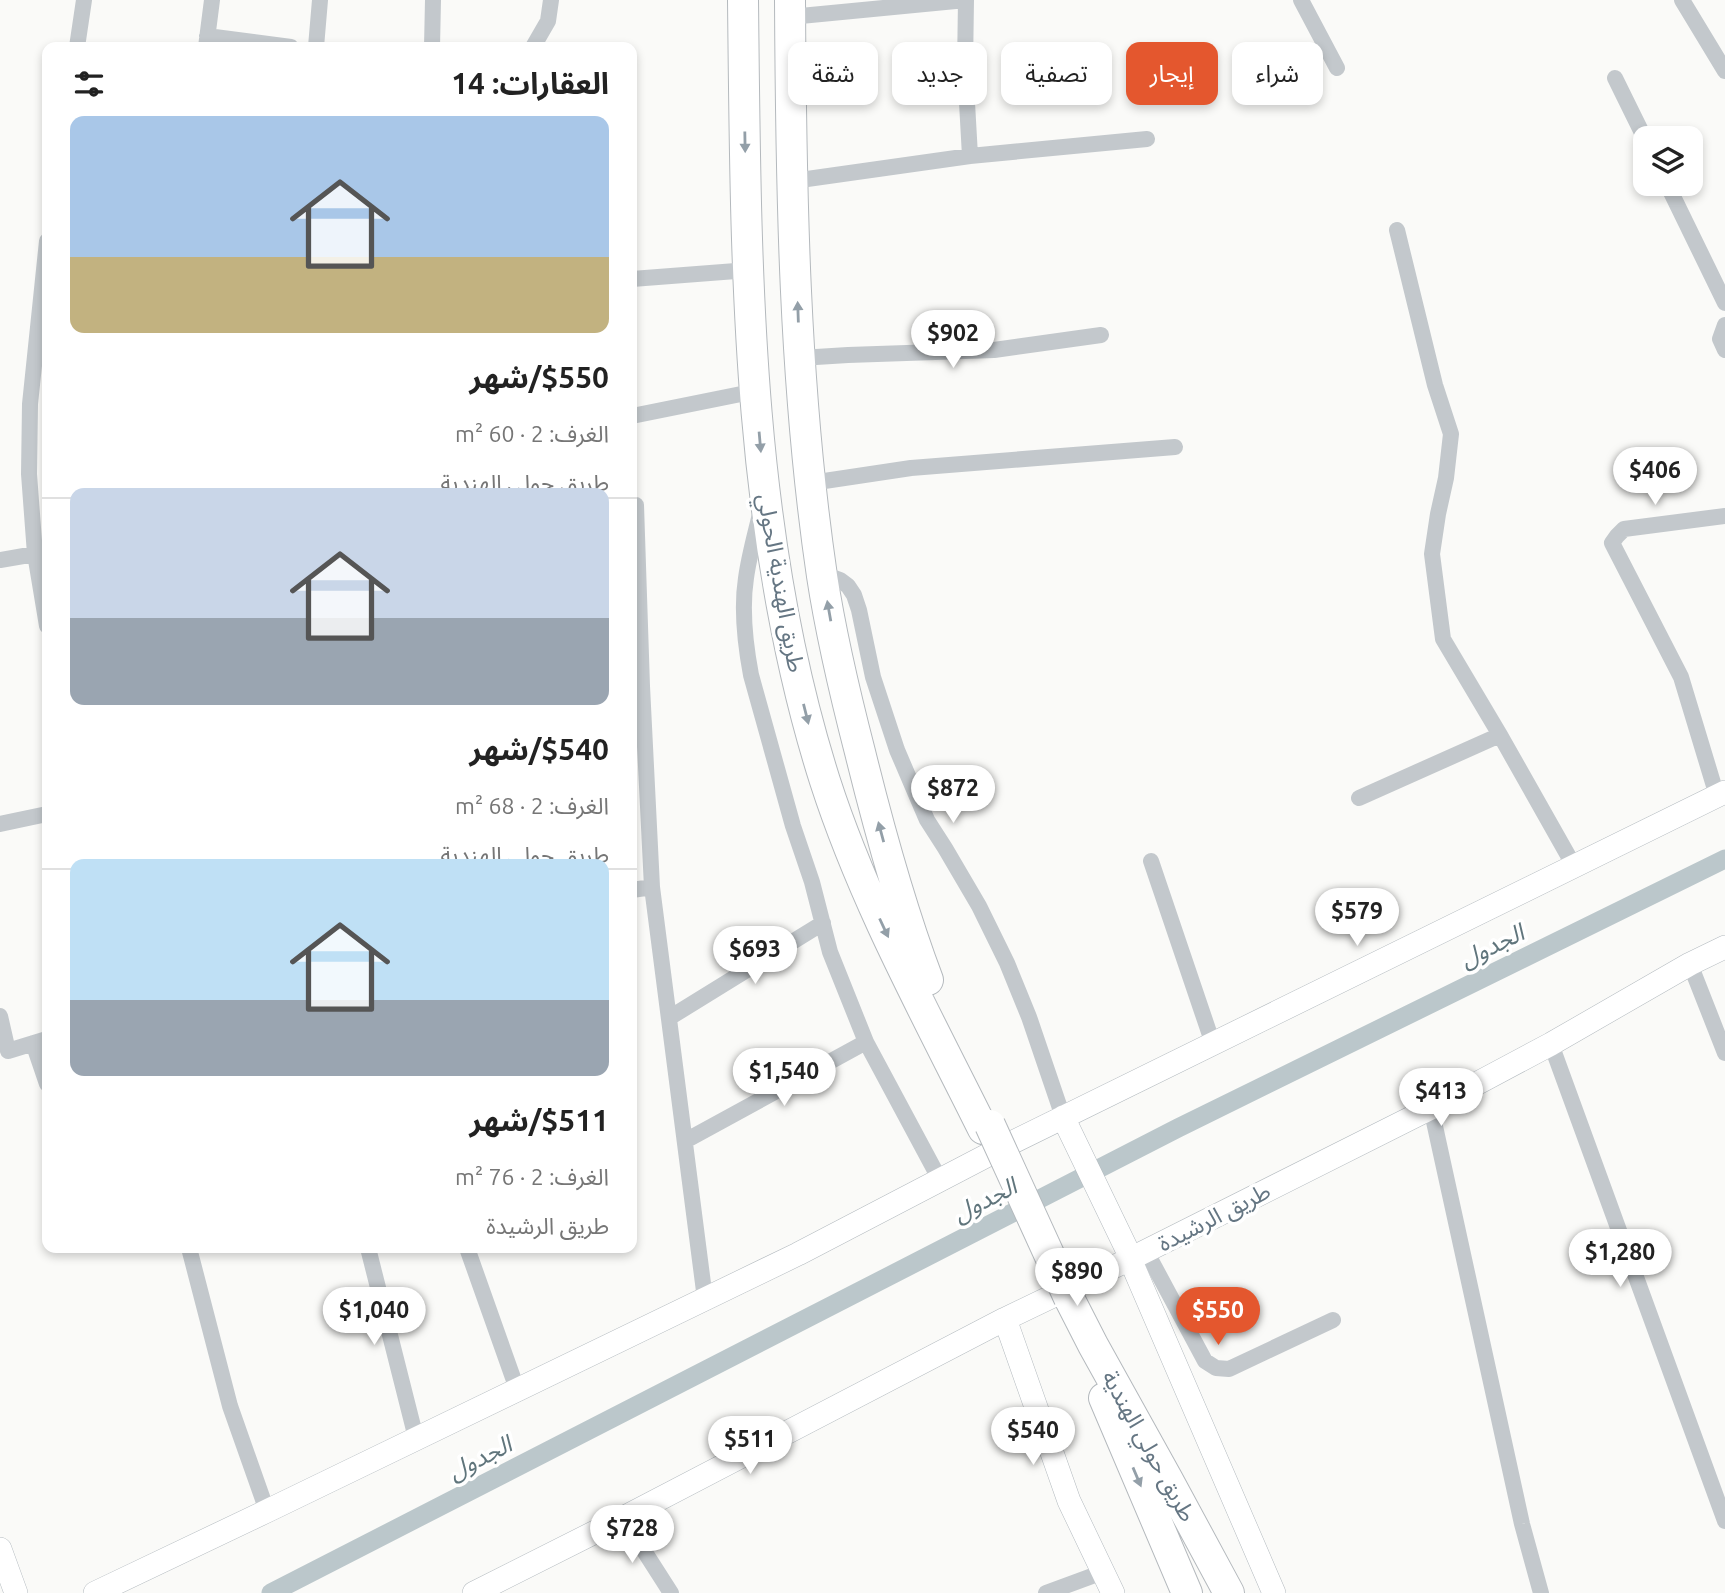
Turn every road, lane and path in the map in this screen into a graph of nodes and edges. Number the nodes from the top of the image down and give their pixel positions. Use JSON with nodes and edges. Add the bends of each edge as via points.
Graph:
{"nodes":[{"id":1,"x":84,"y":0,"type":"edge"},
{"id":2,"x":212,"y":0,"type":"edge"},
{"id":3,"x":320,"y":0,"type":"edge"},
{"id":4,"x":433,"y":0,"type":"edge"},
{"id":5,"x":551,"y":0,"type":"edge"},
{"id":6,"x":743,"y":0,"type":"edge"},
{"id":7,"x":1301,"y":0,"type":"edge"},
{"id":8,"x":1682,"y":0,"type":"edge"},
{"id":9,"x":790,"y":8,"type":"edge"},
{"id":10,"x":78,"y":42,"type":"edge"},
{"id":11,"x":207,"y":42,"type":"edge"},
{"id":12,"x":316,"y":42,"type":"edge"},
{"id":13,"x":432,"y":42,"type":"edge"},
{"id":14,"x":536,"y":42,"type":"edge"},
{"id":15,"x":1336,"y":68,"type":"dead end"},
{"id":16,"x":1725,"y":71,"type":"edge"},
{"id":17,"x":1615,"y":78,"type":"dead end"},
{"id":18,"x":1639,"y":126,"type":"edge"},
{"id":19,"x":1147,"y":139,"type":"dead end"},
{"id":20,"x":970,"y":156,"type":"junction"},
{"id":21,"x":793,"y":181,"type":"junction"},
{"id":22,"x":1673,"y":196,"type":"edge"},
{"id":23,"x":1397,"y":230,"type":"dead end"},
{"id":24,"x":749,"y":270,"type":"junction"},
{"id":25,"x":637,"y":279,"type":"edge"},
{"id":26,"x":42,"y":289,"type":"edge"},
{"id":27,"x":1725,"y":303,"type":"edge"},
{"id":28,"x":1725,"y":325,"type":"edge"},
{"id":29,"x":1101,"y":335,"type":"dead end"},
{"id":30,"x":1725,"y":350,"type":"edge"},
{"id":31,"x":800,"y":359,"type":"junction"},
{"id":32,"x":756,"y":391,"type":"junction"},
{"id":33,"x":637,"y":415,"type":"edge"},
{"id":34,"x":1175,"y":447,"type":"dead end"},
{"id":35,"x":811,"y":483,"type":"junction"},
{"id":36,"x":764,"y":494,"type":"junction"},
{"id":37,"x":1725,"y":516,"type":"edge"},
{"id":38,"x":41,"y":553,"type":"edge"},
{"id":39,"x":0,"y":560,"type":"edge"},
{"id":40,"x":823,"y":577,"type":"junction"},
{"id":41,"x":637,"y":687,"type":"edge"},
{"id":42,"x":1500,"y":735,"type":"junction"},
{"id":43,"x":1721,"y":794,"type":"edge"},
{"id":44,"x":1359,"y":798,"type":"dead end"},
{"id":45,"x":42,"y":815,"type":"edge"},
{"id":46,"x":0,"y":824,"type":"edge"},
{"id":47,"x":1151,"y":861,"type":"dead end"},
{"id":48,"x":1574,"y":866,"type":"junction"},
{"id":49,"x":652,"y":887,"type":"junction"},
{"id":50,"x":637,"y":889,"type":"edge"},
{"id":51,"x":823,"y":923,"type":"junction"},
{"id":52,"x":1725,"y":947,"type":"edge"},
{"id":53,"x":1690,"y":964,"type":"junction"},
{"id":54,"x":0,"y":1016,"type":"edge"},
{"id":55,"x":669,"y":1018,"type":"junction"},
{"id":56,"x":40,"y":1041,"type":"edge"},
{"id":57,"x":866,"y":1042,"type":"junction"},
{"id":58,"x":1213,"y":1044,"type":"junction"},
{"id":59,"x":1550,"y":1044,"type":"junction"},
{"id":60,"x":4,"y":1052,"type":"edge"},
{"id":61,"x":1725,"y":1053,"type":"edge"},
{"id":62,"x":1431,"y":1108,"type":"junction"},
{"id":63,"x":1063,"y":1117,"type":"junction"},
{"id":64,"x":987,"y":1127,"type":"junction"},
{"id":65,"x":684,"y":1142,"type":"junction"},
{"id":66,"x":940,"y":1180,"type":"junction"},
{"id":67,"x":190,"y":1253,"type":"edge"},
{"id":68,"x":369,"y":1253,"type":"edge"},
{"id":69,"x":469,"y":1253,"type":"edge"},
{"id":70,"x":1136,"y":1256,"type":"junction"},
{"id":71,"x":705,"y":1299,"type":"junction"},
{"id":72,"x":1066,"y":1299,"type":"junction"},
{"id":73,"x":1005,"y":1319,"type":"junction"},
{"id":74,"x":1333,"y":1320,"type":"dead end"},
{"id":75,"x":517,"y":1389,"type":"junction"},
{"id":76,"x":416,"y":1438,"type":"junction"},
{"id":77,"x":1722,"y":1505,"type":"edge"},
{"id":78,"x":267,"y":1511,"type":"junction"},
{"id":79,"x":623,"y":1518,"type":"junction"},
{"id":80,"x":1725,"y":1521,"type":"edge"},
{"id":81,"x":0,"y":1549,"type":"edge"},
{"id":82,"x":1103,"y":1572,"type":"junction"},
{"id":83,"x":9,"y":1589,"type":"edge"},
{"id":84,"x":95,"y":1593,"type":"edge"},
{"id":85,"x":474,"y":1593,"type":"edge"},
{"id":86,"x":671,"y":1593,"type":"edge"},
{"id":87,"x":1046,"y":1593,"type":"edge"},
{"id":88,"x":1113,"y":1593,"type":"edge"},
{"id":89,"x":1187,"y":1593,"type":"edge"},
{"id":90,"x":1228,"y":1593,"type":"edge"},
{"id":91,"x":1274,"y":1593,"type":"edge"},
{"id":92,"x":1541,"y":1593,"type":"edge"}],
"edges":[{"from":1,"to":10,"type":"street"},
{"from":2,"to":11,"type":"street"},
{"from":3,"to":12,"type":"street"},
{"from":4,"to":13,"type":"street"},
{"from":5,"to":14,"type":"street","via":[[548,21]]},
{"from":6,"to":24,"type":"highway","name":"طريق الهندية الحولي","one_way":true},
{"from":7,"to":15,"type":"street"},
{"from":8,"to":16,"type":"street"},
{"from":9,"to":20,"type":"street","via":[[966,0]]},
{"from":9,"to":21,"type":"highway","name":"طريق الهندية الحولي"},
{"from":17,"to":18,"type":"street"},
{"from":19,"to":20,"type":"street"},
{"from":20,"to":21,"type":"street"},
{"from":31,"to":21,"type":"highway","name":"طريق الهندية الحولي","one_way":true},
{"from":22,"to":27,"type":"street"},
{"from":23,"to":42,"type":"street","via":[[1451,434],[1432,554],[1443,639]]},
{"from":24,"to":25,"type":"street"},
{"from":24,"to":32,"type":"highway","name":"طريق الهندية الحولي"},
{"from":26,"to":38,"type":"street","via":[[30,404],[29,474]]},
{"from":28,"to":30,"type":"street","via":[[1720,339]]},
{"from":29,"to":31,"type":"street","via":[[994,350]]},
{"from":31,"to":35,"type":"highway","name":"طريق الهندية الحولي"},
{"from":32,"to":33,"type":"street"},
{"from":32,"to":36,"type":"highway","name":"طريق الهندية الحولي","one_way":true},
{"from":34,"to":35,"type":"street","via":[[911,468]]},
{"from":35,"to":40,"type":"highway","name":"طريق الهندية الحولي"},
{"from":36,"to":51,"type":"street","via":[[746,579],[747,651]]},
{"from":36,"to":64,"type":"highway","name":"طريق الهندية الحولي","one_way":true,"via":[[792,652],[826,783],[903,969]]},
{"from":37,"to":43,"type":"street","via":[[1624,529],[1612,543],[1681,677]]},
{"from":38,"to":39,"type":"street"},
{"from":40,"to":63,"type":"street","via":[[840,580],[854,595],[873,677],[897,750],[927,820],[1007,963]]},
{"from":64,"to":40,"type":"highway","name":"طريق الهندية الحولي","one_way":true,"via":[[907,923],[848,705]]},
{"from":41,"to":49,"type":"street"},
{"from":42,"to":44,"type":"street"},
{"from":42,"to":48,"type":"street"},
{"from":43,"to":48,"type":"street"},
{"from":45,"to":46,"type":"street"},
{"from":47,"to":58,"type":"street"},
{"from":48,"to":58,"type":"street"},
{"from":49,"to":50,"type":"street"},
{"from":49,"to":55,"type":"street"},
{"from":51,"to":55,"type":"street"},
{"from":51,"to":57,"type":"street"},
{"from":52,"to":53,"type":"street","name":"طريق الرشيدة"},
{"from":53,"to":59,"type":"street","name":"طريق الرشيدة"},
{"from":53,"to":61,"type":"street"},
{"from":54,"to":60,"type":"street"},
{"from":55,"to":65,"type":"street"},
{"from":56,"to":60,"type":"street"},
{"from":57,"to":65,"type":"street"},
{"from":57,"to":66,"type":"street"},
{"from":58,"to":63,"type":"street"},
{"from":59,"to":62,"type":"street","name":"طريق الرشيدة"},
{"from":59,"to":77,"type":"street"},
{"from":62,"to":70,"type":"street","name":"طريق الرشيدة"},
{"from":62,"to":92,"type":"street"},
{"from":63,"to":66,"type":"street"},
{"from":63,"to":70,"type":"street","via":[[1108,1211]]},
{"from":64,"to":72,"type":"highway"},
{"from":65,"to":71,"type":"street"},
{"from":66,"to":71,"type":"street"},
{"from":67,"to":78,"type":"street","via":[[230,1406]]},
{"from":68,"to":76,"type":"street"},
{"from":69,"to":75,"type":"street"},
{"from":70,"to":73,"type":"street","name":"طريق الرشيدة"},
{"from":70,"to":74,"type":"street","via":[[1205,1361],[1216,1368],[1229,1369]]},
{"from":70,"to":91,"type":"street"},
{"from":71,"to":75,"type":"street"},
{"from":72,"to":89,"type":"highway","name":"طريق حولي الهندية","one_way":true},
{"from":72,"to":90,"type":"highway","name":"طريق حولي الهندية"},
{"from":73,"to":79,"type":"street","name":"طريق الرشيدة"},
{"from":73,"to":82,"type":"street","via":[[1069,1501]]},
{"from":75,"to":76,"type":"street"},
{"from":76,"to":78,"type":"street"},
{"from":77,"to":80,"type":"street"},
{"from":78,"to":84,"type":"street"},
{"from":79,"to":85,"type":"street","name":"طريق الرشيدة"},
{"from":79,"to":86,"type":"street"},
{"from":81,"to":83,"type":"street"},
{"from":82,"to":87,"type":"street"},
{"from":82,"to":88,"type":"street"}]}
